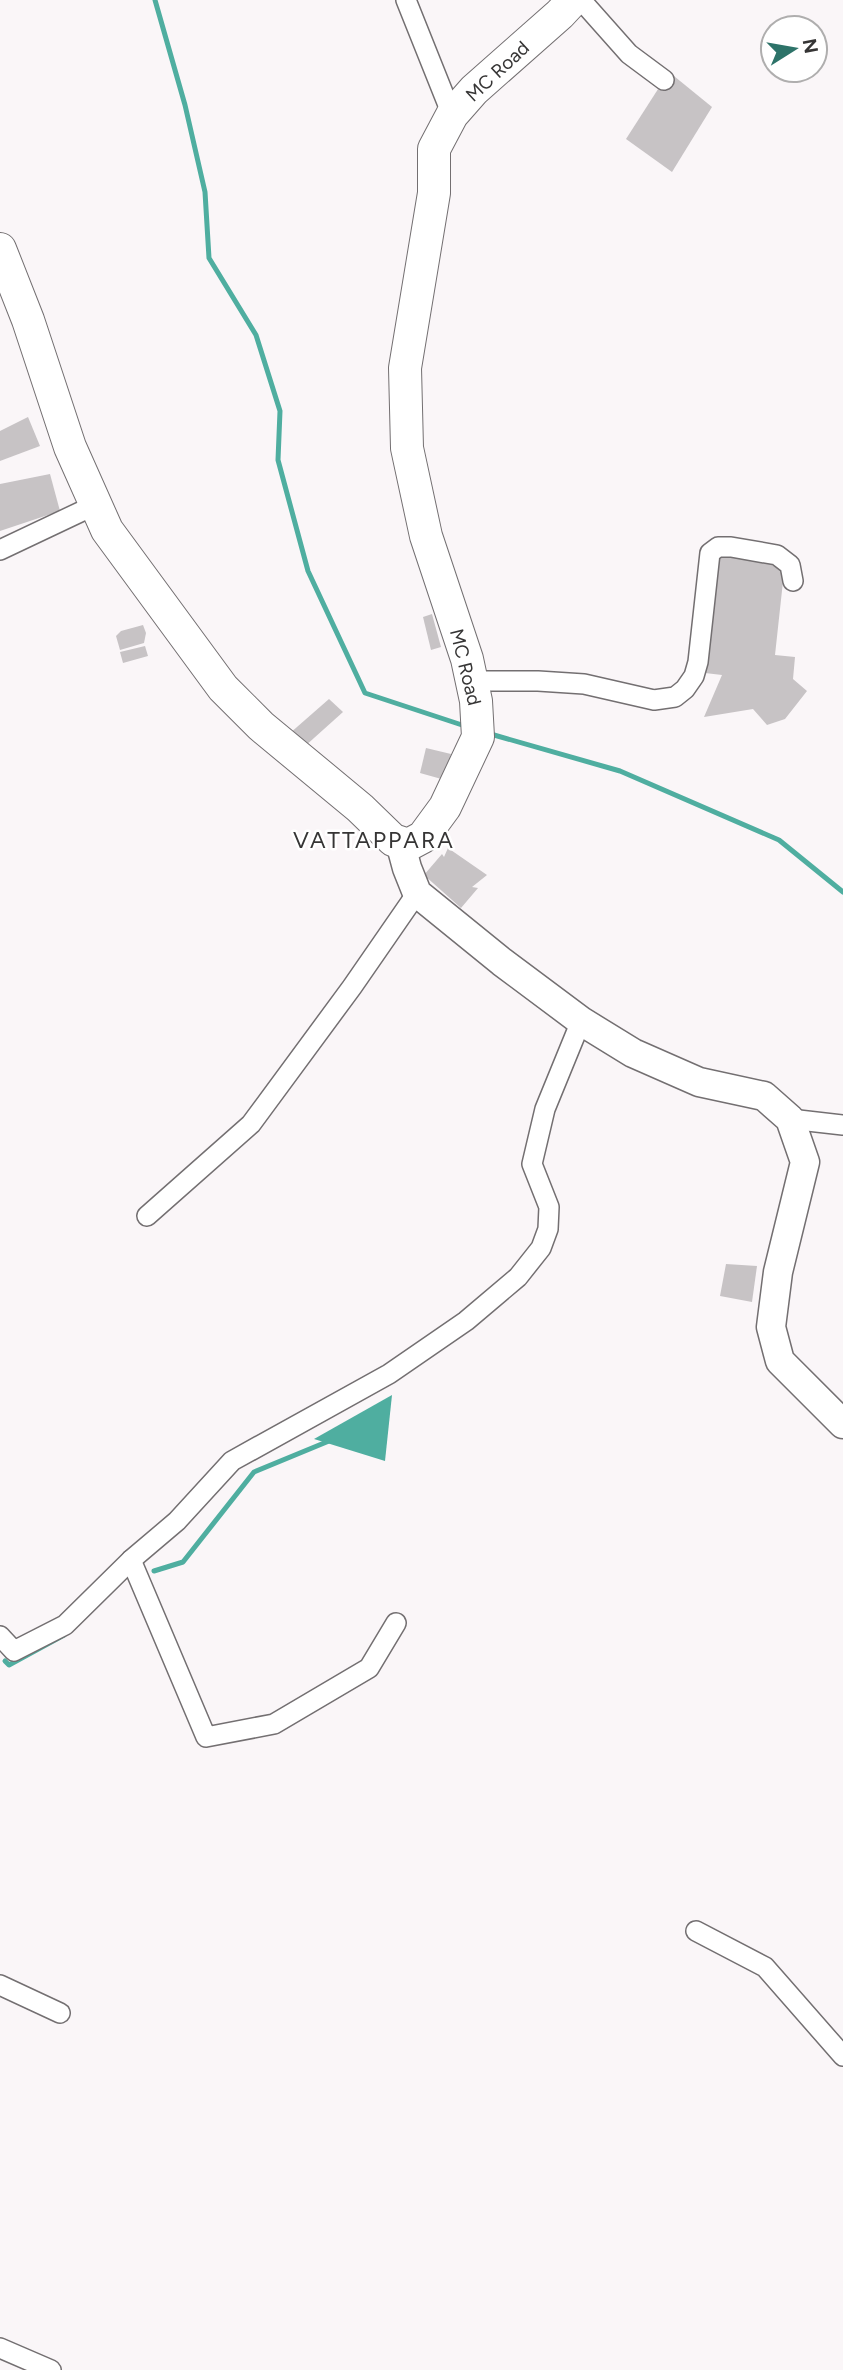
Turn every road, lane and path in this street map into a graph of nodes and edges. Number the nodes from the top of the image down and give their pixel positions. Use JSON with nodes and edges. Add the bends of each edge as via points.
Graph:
{"nodes":[{"id":1,"x":406,"y":0,"type":"edge"},
{"id":2,"x":573,"y":0,"type":"edge"},
{"id":3,"x":581,"y":0,"type":"edge"},
{"id":4,"x":664,"y":80,"type":"dead end"},
{"id":5,"x":452,"y":115,"type":"junction"},
{"id":6,"x":0,"y":249,"type":"edge"},
{"id":7,"x":95,"y":505,"type":"junction"},
{"id":8,"x":0,"y":550,"type":"edge"},
{"id":9,"x":793,"y":581,"type":"dead end"},
{"id":10,"x":472,"y":681,"type":"junction"},
{"id":11,"x":400,"y":842,"type":"junction"},
{"id":12,"x":417,"y":893,"type":"junction"},
{"id":13,"x":581,"y":1021,"type":"junction"},
{"id":14,"x":790,"y":1119,"type":"junction"},
{"id":15,"x":843,"y":1125,"type":"edge"},
{"id":16,"x":147,"y":1216,"type":"dead end"},
{"id":17,"x":843,"y":1424,"type":"edge"},
{"id":18,"x":131,"y":1560,"type":"junction"},
{"id":19,"x":396,"y":1623,"type":"dead end"},
{"id":20,"x":2,"y":1641,"type":"edge"},
{"id":21,"x":696,"y":1931,"type":"dead end"},
{"id":22,"x":0,"y":1985,"type":"edge"},
{"id":23,"x":60,"y":2013,"type":"dead end"},
{"id":24,"x":843,"y":2056,"type":"edge"},
{"id":25,"x":0,"y":2348,"type":"edge"},
{"id":26,"x":51,"y":2370,"type":"edge"}],
"edges":[{"from":1,"to":5,"type":"street"},
{"from":2,"to":5,"type":"main road","name":"MC Road"},
{"from":3,"to":4,"type":"street","via":[[629,54]]},
{"from":5,"to":10,"type":"main road","name":"MC Road","via":[[434,149],[434,193],[405,368],[407,448],[426,536]]},
{"from":6,"to":7,"type":"main road"},
{"from":7,"to":8,"type":"street"},
{"from":7,"to":11,"type":"main road","via":[[107,530],[223,688],[261,726]]},
{"from":9,"to":10,"type":"street","via":[[790,565],[777,555],[731,547],[718,547],[710,553],[698,662],[694,676],[675,697],[654,700],[584,684]]},
{"from":10,"to":11,"type":"main road","name":"MC Road","via":[[478,737],[437,819],[423,837],[408,845]]},
{"from":11,"to":12,"type":"main road"},
{"from":12,"to":13,"type":"main road"},
{"from":12,"to":16,"type":"street","via":[[251,1124]]},
{"from":13,"to":14,"type":"main road","via":[[633,1053],[699,1082],[764,1096]]},
{"from":13,"to":18,"type":"street","via":[[545,1109],[532,1164],[549,1206],[548,1229],[541,1248],[518,1277],[466,1321],[389,1374],[232,1461],[177,1521]]},
{"from":14,"to":15,"type":"street"},
{"from":14,"to":17,"type":"main road","via":[[805,1161],[778,1272],[771,1327],[780,1361]]},
{"from":18,"to":19,"type":"street","via":[[206,1737],[274,1724],[369,1668]]},
{"from":18,"to":20,"type":"street","via":[[65,1625],[14,1651]]},
{"from":21,"to":24,"type":"street","via":[[765,1967]]},
{"from":22,"to":23,"type":"street"},
{"from":25,"to":26,"type":"street"}]}
